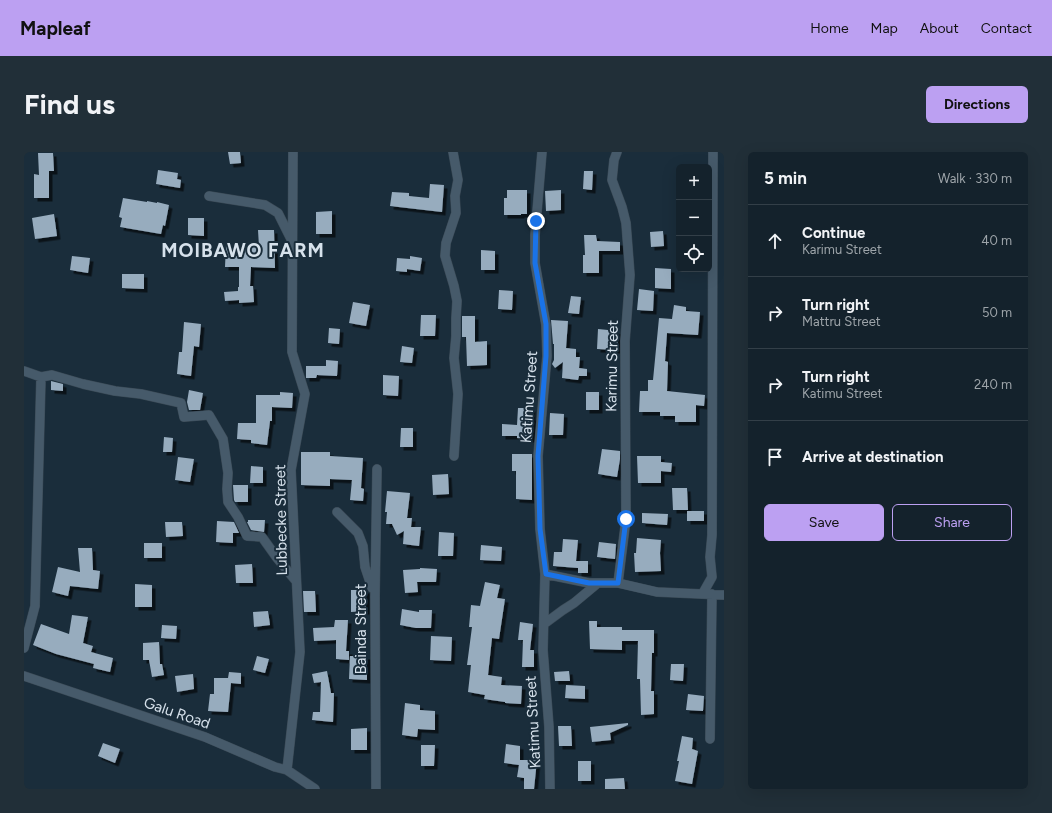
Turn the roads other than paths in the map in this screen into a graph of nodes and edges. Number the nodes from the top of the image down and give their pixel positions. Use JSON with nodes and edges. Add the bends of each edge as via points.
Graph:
{"nodes":[{"id":1,"x":293,"y":152,"type":"edge"},
{"id":2,"x":452,"y":152,"type":"edge"},
{"id":3,"x":542,"y":152,"type":"edge"},
{"id":4,"x":617,"y":152,"type":"edge"},
{"id":5,"x":714,"y":152,"type":"edge"},
{"id":6,"x":209,"y":196,"type":"dead end"},
{"id":7,"x":293,"y":242,"type":"junction"},
{"id":8,"x":24,"y":371,"type":"edge"},
{"id":9,"x":41,"y":377,"type":"junction"},
{"id":10,"x":454,"y":456,"type":"dead end"},
{"id":11,"x":377,"y":469,"type":"dead end"},
{"id":12,"x":337,"y":512,"type":"dead end"},
{"id":13,"x":546,"y":574,"type":"junction"},
{"id":14,"x":296,"y":581,"type":"junction"},
{"id":15,"x":598,"y":583,"type":"junction"},
{"id":16,"x":618,"y":583,"type":"junction"},
{"id":17,"x":707,"y":594,"type":"junction"},
{"id":18,"x":724,"y":595,"type":"edge"},
{"id":19,"x":375,"y":597,"type":"junction"},
{"id":20,"x":544,"y":624,"type":"junction"},
{"id":21,"x":24,"y":648,"type":"edge"},
{"id":22,"x":24,"y":676,"type":"edge"},
{"id":23,"x":710,"y":739,"type":"dead end"},
{"id":24,"x":287,"y":770,"type":"junction"},
{"id":25,"x":315,"y":789,"type":"edge"},
{"id":26,"x":376,"y":789,"type":"edge"},
{"id":27,"x":550,"y":789,"type":"edge"}],
"edges":[{"from":1,"to":7,"type":"street","name":"Lubbecke Street"},
{"from":2,"to":10,"type":"street","via":[[458,180],[455,196],[456,213],[446,243],[445,256],[457,301],[454,358],[458,394]]},
{"from":3,"to":13,"type":"street","name":"Katimu Street","via":[[535,263],[546,324],[538,456],[540,529]]},
{"from":4,"to":16,"type":"street","name":"Karimu Street","via":[[612,180],[626,223],[630,275],[625,341],[626,519]]},
{"from":5,"to":17,"type":"street","via":[[710,557],[712,577]]},
{"from":6,"to":7,"type":"street","via":[[265,205],[278,213]]},
{"from":7,"to":14,"type":"street","name":"Lubbecke Street","via":[[292,352],[305,394],[291,470]]},
{"from":8,"to":9,"type":"street"},
{"from":9,"to":14,"type":"street","via":[[52,375],[115,391],[181,403],[184,417],[209,416],[223,439],[228,473],[228,502],[247,536],[262,538]]},
{"from":9,"to":21,"type":"street","via":[[35,606]]},
{"from":11,"to":19,"type":"street","name":"Bainda Street"},
{"from":12,"to":19,"type":"street","via":[[358,533]]},
{"from":13,"to":15,"type":"street"},
{"from":13,"to":20,"type":"street","name":"Katimu Street"},
{"from":14,"to":24,"type":"street","name":"Lubbecke Street","via":[[300,652]]},
{"from":15,"to":16,"type":"street"},
{"from":15,"to":20,"type":"street"},
{"from":16,"to":17,"type":"street","via":[[657,592]]},
{"from":17,"to":18,"type":"street"},
{"from":17,"to":23,"type":"street"},
{"from":19,"to":26,"type":"street","name":"Bainda Street"},
{"from":20,"to":27,"type":"street","name":"Katimu Street","via":[[543,650],[550,727]]},
{"from":22,"to":24,"type":"street","name":"Galu Road","via":[[205,737]]},
{"from":24,"to":25,"type":"street","name":"Galu Road"}]}
